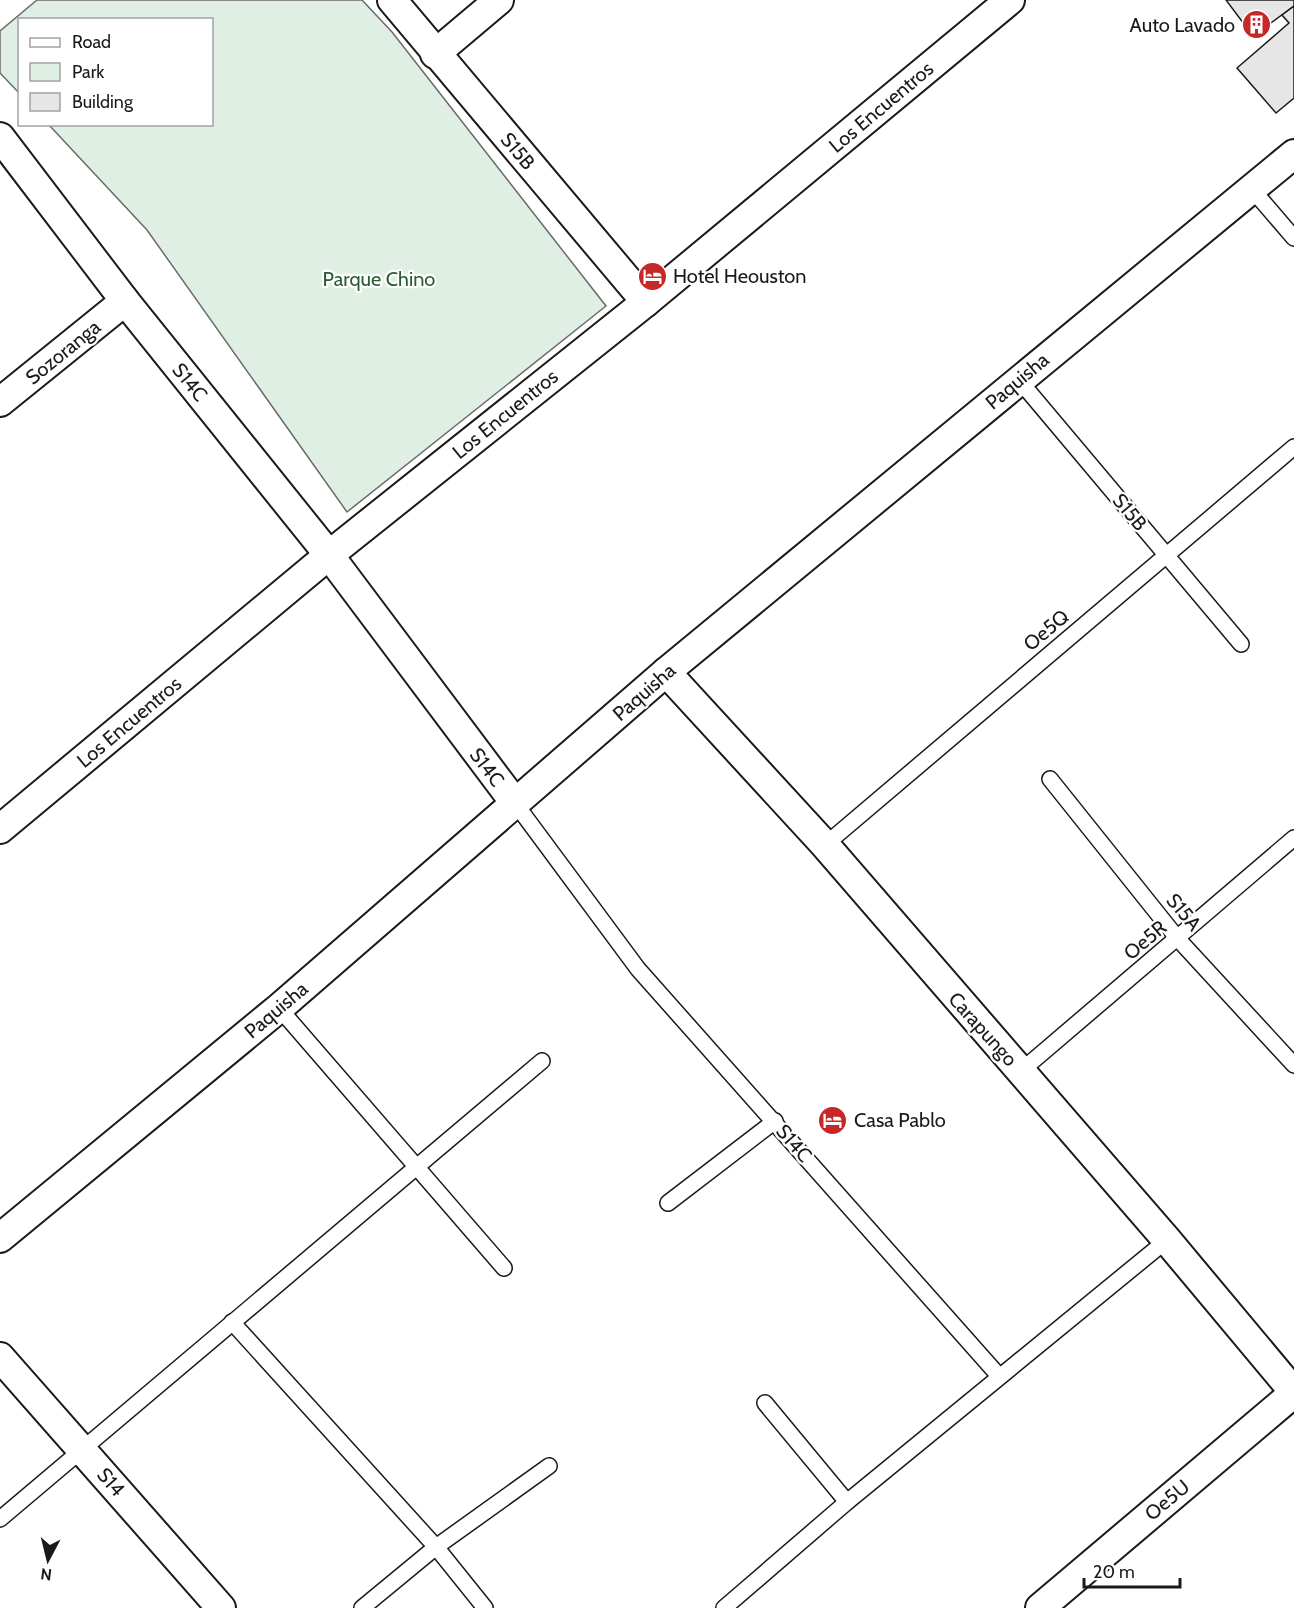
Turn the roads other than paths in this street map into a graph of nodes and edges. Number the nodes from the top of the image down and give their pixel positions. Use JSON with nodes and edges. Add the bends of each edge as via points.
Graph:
{"nodes":[{"id":1,"x":392,"y":0,"type":"edge"},
{"id":2,"x":499,"y":0,"type":"edge"},
{"id":3,"x":1010,"y":0,"type":"edge"},
{"id":4,"x":435,"y":54,"type":"junction"},
{"id":5,"x":0,"y":137,"type":"edge"},
{"id":6,"x":1294,"y":154,"type":"edge"},
{"id":7,"x":1251,"y":188,"type":"junction"},
{"id":8,"x":1294,"y":238,"type":"edge"},
{"id":9,"x":125,"y":301,"type":"junction"},
{"id":10,"x":646,"y":302,"type":"junction"},
{"id":11,"x":1019,"y":380,"type":"junction"},
{"id":12,"x":0,"y":402,"type":"edge"},
{"id":13,"x":1294,"y":447,"type":"edge"},
{"id":14,"x":329,"y":555,"type":"junction"},
{"id":15,"x":1166,"y":556,"type":"junction"},
{"id":16,"x":1241,"y":644,"type":"dead end"},
{"id":17,"x":666,"y":672,"type":"junction"},
{"id":18,"x":1050,"y":779,"type":"dead end"},
{"id":19,"x":514,"y":803,"type":"junction"},
{"id":20,"x":0,"y":829,"type":"edge"},
{"id":21,"x":1294,"y":838,"type":"edge"},
{"id":22,"x":825,"y":845,"type":"junction"},
{"id":23,"x":1178,"y":939,"type":"junction"},
{"id":24,"x":279,"y":1008,"type":"junction"},
{"id":25,"x":542,"y":1061,"type":"dead end"},
{"id":26,"x":1294,"y":1065,"type":"edge"},
{"id":27,"x":1021,"y":1071,"type":"junction"},
{"id":28,"x":775,"y":1121,"type":"junction"},
{"id":29,"x":417,"y":1167,"type":"junction"},
{"id":30,"x":668,"y":1203,"type":"dead end"},
{"id":31,"x":0,"y":1238,"type":"edge"},
{"id":32,"x":1167,"y":1240,"type":"junction"},
{"id":33,"x":504,"y":1268,"type":"dead end"},
{"id":34,"x":232,"y":1322,"type":"junction"},
{"id":35,"x":0,"y":1358,"type":"edge"},
{"id":36,"x":999,"y":1376,"type":"junction"},
{"id":37,"x":1294,"y":1392,"type":"edge"},
{"id":38,"x":765,"y":1403,"type":"dead end"},
{"id":39,"x":82,"y":1450,"type":"junction"},
{"id":40,"x":549,"y":1466,"type":"dead end"},
{"id":41,"x":847,"y":1502,"type":"junction"},
{"id":42,"x":0,"y":1519,"type":"edge"},
{"id":43,"x":436,"y":1547,"type":"junction"},
{"id":44,"x":220,"y":1608,"type":"edge"},
{"id":45,"x":362,"y":1608,"type":"edge"},
{"id":46,"x":485,"y":1608,"type":"edge"},
{"id":47,"x":724,"y":1608,"type":"edge"},
{"id":48,"x":1040,"y":1608,"type":"edge"}],
"edges":[{"from":1,"to":4,"type":"street","name":"S15B"},
{"from":2,"to":4,"type":"street"},
{"from":3,"to":10,"type":"street","name":"Los Encuentros"},
{"from":4,"to":10,"type":"street","name":"S15B"},
{"from":5,"to":9,"type":"street","name":"S14C"},
{"from":6,"to":7,"type":"street","name":"Paquisha"},
{"from":7,"to":8,"type":"lane"},
{"from":7,"to":11,"type":"street","name":"Paquisha"},
{"from":9,"to":12,"type":"street","name":"Sozoranga"},
{"from":9,"to":14,"type":"street","name":"S14C"},
{"from":10,"to":14,"type":"street","name":"Los Encuentros"},
{"from":11,"to":15,"type":"lane","name":"S15B"},
{"from":11,"to":17,"type":"street","name":"Paquisha"},
{"from":13,"to":15,"type":"lane","name":"Oe5Q"},
{"from":14,"to":19,"type":"street","name":"S14C"},
{"from":14,"to":20,"type":"street","name":"Los Encuentros"},
{"from":15,"to":16,"type":"lane","name":"S15B"},
{"from":15,"to":22,"type":"lane","name":"Oe5Q"},
{"from":17,"to":19,"type":"street","name":"Paquisha"},
{"from":17,"to":22,"type":"street","name":"Carapungo"},
{"from":18,"to":23,"type":"lane","name":"S15A"},
{"from":19,"to":24,"type":"street","name":"Paquisha"},
{"from":19,"to":28,"type":"lane","name":"S14C","via":[[638,969]]},
{"from":21,"to":23,"type":"lane","name":"Oe5R"},
{"from":22,"to":27,"type":"street","name":"Carapungo"},
{"from":23,"to":26,"type":"lane","name":"S15A"},
{"from":23,"to":27,"type":"lane","name":"Oe5R"},
{"from":24,"to":29,"type":"lane"},
{"from":24,"to":31,"type":"street","name":"Paquisha"},
{"from":25,"to":29,"type":"lane"},
{"from":27,"to":32,"type":"street","name":"Carapungo"},
{"from":28,"to":30,"type":"lane"},
{"from":28,"to":36,"type":"lane","name":"S14C"},
{"from":29,"to":33,"type":"lane"},
{"from":29,"to":34,"type":"lane"},
{"from":32,"to":36,"type":"lane"},
{"from":32,"to":37,"type":"street","name":"Carapungo"},
{"from":34,"to":39,"type":"lane"},
{"from":34,"to":43,"type":"lane"},
{"from":35,"to":39,"type":"street","name":"S14"},
{"from":36,"to":41,"type":"lane"},
{"from":37,"to":48,"type":"street","name":"Oe5U"},
{"from":38,"to":41,"type":"lane"},
{"from":39,"to":42,"type":"lane"},
{"from":39,"to":44,"type":"street","name":"S14"},
{"from":40,"to":43,"type":"lane"},
{"from":41,"to":47,"type":"lane"},
{"from":43,"to":45,"type":"lane"},
{"from":43,"to":46,"type":"lane"}]}
